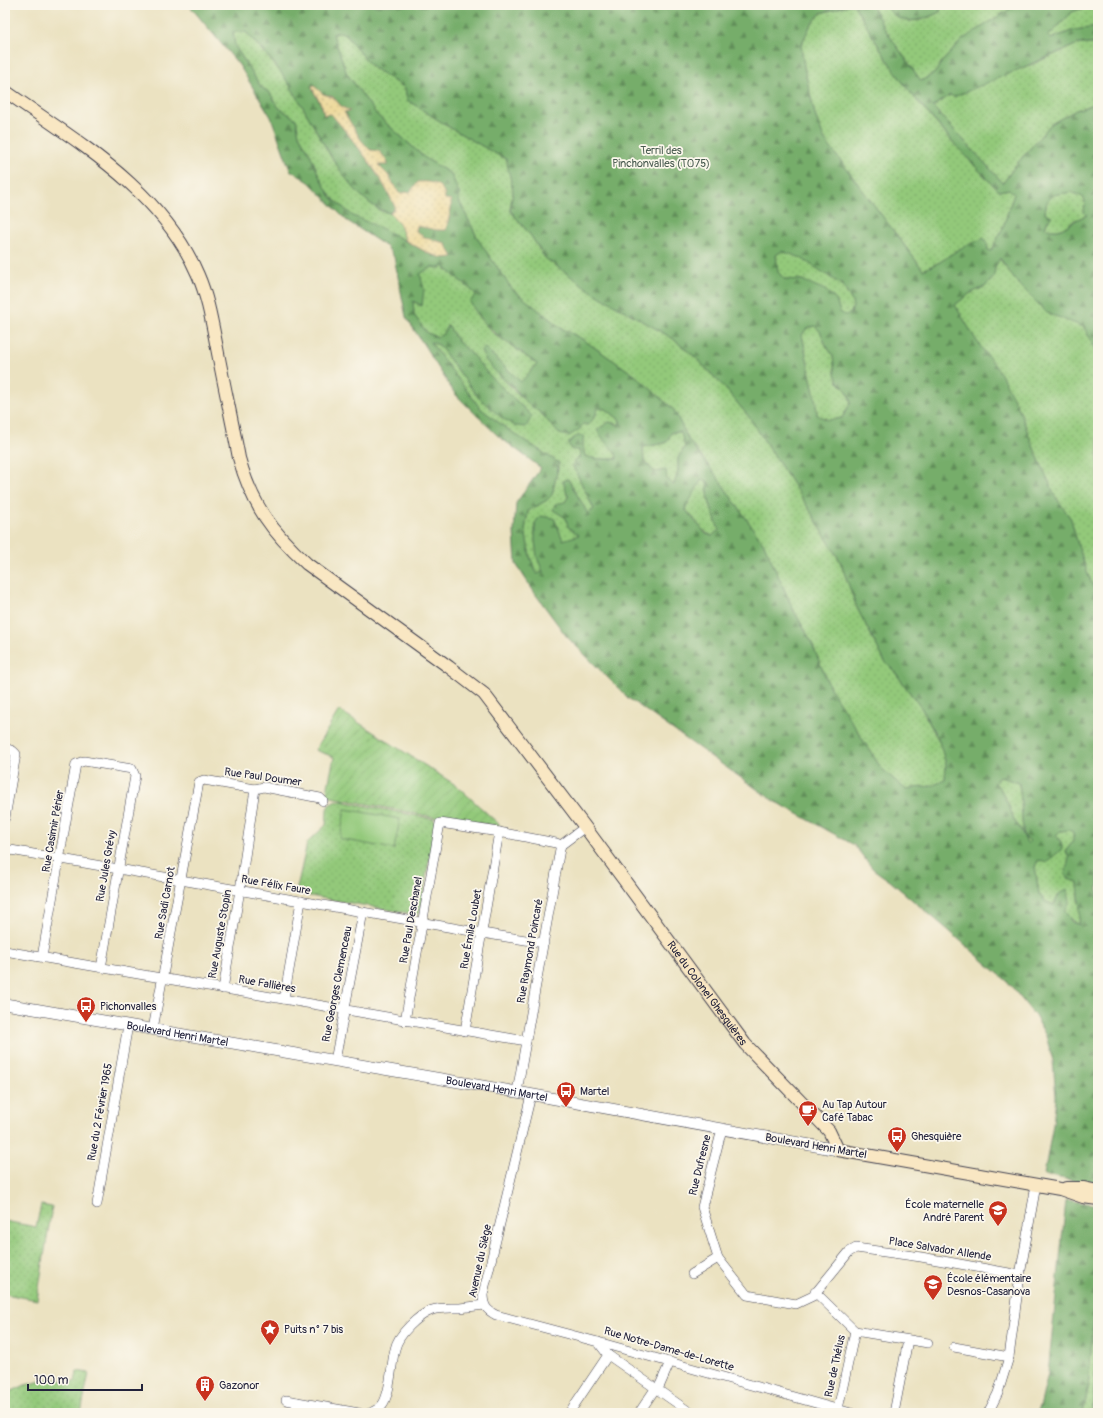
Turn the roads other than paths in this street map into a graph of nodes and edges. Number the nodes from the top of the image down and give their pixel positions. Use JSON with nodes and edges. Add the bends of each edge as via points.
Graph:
{"nodes":[{"id":1,"x":5,"y":91,"type":"edge"},
{"id":2,"x":7,"y":748,"type":"edge"},
{"id":3,"x":132,"y":769,"type":"joint"},
{"id":4,"x":199,"y":782,"type":"joint"},
{"id":5,"x":255,"y":789,"type":"junction"},
{"id":6,"x":323,"y":801,"type":"dead end"},
{"id":7,"x":5,"y":818,"type":"edge"},
{"id":8,"x":585,"y":827,"type":"junction"},
{"id":9,"x":499,"y":832,"type":"junction"},
{"id":10,"x":561,"y":845,"type":"junction"},
{"id":11,"x":5,"y":849,"type":"edge"},
{"id":12,"x":60,"y":859,"type":"junction"},
{"id":13,"x":118,"y":868,"type":"junction"},
{"id":14,"x":181,"y":880,"type":"junction"},
{"id":15,"x":240,"y":890,"type":"junction"},
{"id":16,"x":300,"y":901,"type":"junction"},
{"id":17,"x":363,"y":912,"type":"junction"},
{"id":18,"x":422,"y":922,"type":"junction"},
{"id":19,"x":482,"y":933,"type":"junction"},
{"id":20,"x":544,"y":943,"type":"junction"},
{"id":21,"x":5,"y":950,"type":"edge"},
{"id":22,"x":42,"y":957,"type":"junction"},
{"id":23,"x":101,"y":968,"type":"junction"},
{"id":24,"x":163,"y":978,"type":"junction"},
{"id":25,"x":223,"y":989,"type":"junction"},
{"id":26,"x":284,"y":1000,"type":"junction"},
{"id":27,"x":5,"y":1004,"type":"edge"},
{"id":28,"x":345,"y":1010,"type":"junction"},
{"id":29,"x":405,"y":1021,"type":"junction"},
{"id":30,"x":128,"y":1025,"type":"junction"},
{"id":31,"x":153,"y":1029,"type":"junction"},
{"id":32,"x":465,"y":1031,"type":"junction"},
{"id":33,"x":526,"y":1041,"type":"junction"},
{"id":34,"x":335,"y":1061,"type":"junction"},
{"id":35,"x":517,"y":1092,"type":"junction"},
{"id":36,"x":531,"y":1095,"type":"junction"},
{"id":37,"x":722,"y":1129,"type":"junction"},
{"id":38,"x":838,"y":1150,"type":"junction"},
{"id":39,"x":1036,"y":1185,"type":"junction"},
{"id":40,"x":1060,"y":1189,"type":"junction"},
{"id":41,"x":1098,"y":1191,"type":"edge"},
{"id":42,"x":1098,"y":1199,"type":"edge"},
{"id":43,"x":97,"y":1204,"type":"dead end"},
{"id":44,"x":718,"y":1258,"type":"junction"},
{"id":45,"x":692,"y":1274,"type":"dead end"},
{"id":46,"x":1020,"y":1275,"type":"junction"},
{"id":47,"x":814,"y":1292,"type":"junction"},
{"id":48,"x":484,"y":1305,"type":"junction"},
{"id":49,"x":855,"y":1331,"type":"junction"},
{"id":50,"x":908,"y":1340,"type":"junction"},
{"id":51,"x":598,"y":1342,"type":"junction"},
{"id":52,"x":928,"y":1343,"type":"dead end"},
{"id":53,"x":954,"y":1347,"type":"dead end"},
{"id":54,"x":608,"y":1355,"type":"junction"},
{"id":55,"x":1009,"y":1357,"type":"junction"},
{"id":56,"x":670,"y":1362,"type":"junction"},
{"id":57,"x":655,"y":1389,"type":"junction"},
{"id":58,"x":286,"y":1400,"type":"dead end"},
{"id":59,"x":297,"y":1402,"type":"junction"},
{"id":60,"x":838,"y":1409,"type":"junction"},
{"id":61,"x":295,"y":1413,"type":"edge"},
{"id":62,"x":359,"y":1413,"type":"edge"},
{"id":63,"x":370,"y":1413,"type":"edge"},
{"id":64,"x":569,"y":1413,"type":"edge"},
{"id":65,"x":639,"y":1413,"type":"edge"},
{"id":66,"x":691,"y":1413,"type":"edge"},
{"id":67,"x":851,"y":1413,"type":"edge"},
{"id":68,"x":894,"y":1413,"type":"edge"},
{"id":69,"x":988,"y":1413,"type":"edge"}],
"edges":[{"from":1,"to":8,"type":"main road","name":"Rue du Colonel Ghesquières","via":[[96,156],[133,186],[160,215],[184,249],[198,275],[207,303],[244,475],[262,513],[276,533],[307,564],[484,694]]},
{"from":2,"to":7,"type":"street","via":[[16,754]]},
{"from":3,"to":12,"type":"street","name":"Rue Casimir Périer","via":[[84,761],[76,764]]},
{"from":3,"to":13,"type":"street","name":"Rue Jules Grévy","via":[[135,776]]},
{"from":4,"to":5,"type":"street","name":"Rue Paul Doumer","via":[[204,780]]},
{"from":4,"to":14,"type":"street","name":"Rue Sadi Carnot"},
{"from":5,"to":6,"type":"street","name":"Rue Paul Doumer","via":[[264,787],[320,798]]},
{"from":5,"to":15,"type":"street","name":"Rue Auguste Stopin"},
{"from":8,"to":10,"type":"street"},
{"from":8,"to":38,"type":"main road","name":"Rue du Colonel Ghesquières","via":[[745,1044],[829,1131]]},
{"from":9,"to":10,"type":"street"},
{"from":9,"to":18,"type":"street","name":"Rue Paul Deschanel","via":[[440,823]]},
{"from":9,"to":19,"type":"street","name":"Rue Émile Loubet"},
{"from":10,"to":20,"type":"street","name":"Rue Raymond Poincaré"},
{"from":11,"to":12,"type":"street","name":"Rue Félix Faure"},
{"from":12,"to":13,"type":"street","name":"Rue Félix Faure"},
{"from":12,"to":22,"type":"street","name":"Rue Casimir Périer"},
{"from":13,"to":14,"type":"street","name":"Rue Félix Faure"},
{"from":13,"to":23,"type":"street","name":"Rue Jules Grévy"},
{"from":14,"to":15,"type":"street","name":"Rue Félix Faure"},
{"from":14,"to":24,"type":"street","name":"Rue Sadi Carnot"},
{"from":15,"to":16,"type":"street","name":"Rue Félix Faure"},
{"from":15,"to":25,"type":"street","name":"Rue Auguste Stopin"},
{"from":16,"to":17,"type":"street","name":"Rue Félix Faure"},
{"from":16,"to":26,"type":"street"},
{"from":17,"to":18,"type":"street","name":"Rue Félix Faure"},
{"from":17,"to":28,"type":"street","name":"Rue Georges Clemenceau"},
{"from":18,"to":19,"type":"street","name":"Rue Félix Faure"},
{"from":18,"to":29,"type":"street","name":"Rue Paul Deschanel"},
{"from":19,"to":20,"type":"street","name":"Rue Félix Faure"},
{"from":19,"to":32,"type":"street","name":"Rue Émile Loubet"},
{"from":20,"to":33,"type":"street","name":"Rue Raymond Poincaré"},
{"from":21,"to":22,"type":"street","name":"Rue Fallières"},
{"from":22,"to":23,"type":"street","name":"Rue Fallières"},
{"from":23,"to":24,"type":"street","name":"Rue Fallières"},
{"from":24,"to":25,"type":"street","name":"Rue Fallières"},
{"from":24,"to":31,"type":"street","name":"Rue Sadi Carnot"},
{"from":25,"to":26,"type":"street","name":"Rue Fallières"},
{"from":26,"to":28,"type":"street","name":"Rue Fallières"},
{"from":27,"to":30,"type":"street","name":"Boulevard Henri Martel"},
{"from":28,"to":29,"type":"street","name":"Rue Fallières"},
{"from":28,"to":34,"type":"street","name":"Rue Georges Clemenceau"},
{"from":29,"to":32,"type":"street","name":"Rue Fallières"},
{"from":30,"to":31,"type":"street","name":"Boulevard Henri Martel"},
{"from":30,"to":43,"type":"street","name":"Rue du 2 Février 1965"},
{"from":31,"to":34,"type":"street","name":"Boulevard Henri Martel"},
{"from":32,"to":33,"type":"street","name":"Rue Fallières"},
{"from":33,"to":35,"type":"street","name":"Rue Raymond Poincaré"},
{"from":34,"to":35,"type":"street","name":"Boulevard Henri Martel"},
{"from":35,"to":36,"type":"street","name":"Boulevard Henri Martel"},
{"from":36,"to":37,"type":"street","name":"Boulevard Henri Martel"},
{"from":36,"to":48,"type":"street","name":"Avenue du Siège","via":[[483,1294]]},
{"from":37,"to":38,"type":"street","name":"Boulevard Henri Martel"},
{"from":37,"to":44,"type":"street","name":"Rue Dufresne","via":[[702,1207]]},
{"from":38,"to":39,"type":"main road","name":"Boulevard Henri Martel"},
{"from":39,"to":40,"type":"main road","name":"Boulevard Henri Martel"},
{"from":39,"to":46,"type":"street"},
{"from":40,"to":41,"type":"main road","name":"Boulevard Henri Martel","via":[[1084,1188]]},
{"from":40,"to":42,"type":"main road","name":"Boulevard Henri Martel"},
{"from":44,"to":45,"type":"street"},
{"from":44,"to":47,"type":"street","via":[[746,1295],[796,1304],[812,1296]]},
{"from":46,"to":47,"type":"street","name":"Place Salvador Allende","via":[[856,1248],[849,1252]]},
{"from":46,"to":55,"type":"street"},
{"from":47,"to":49,"type":"street"},
{"from":48,"to":51,"type":"street","name":"Rue Notre-Dame-de-Lorette","via":[[496,1315]]},
{"from":48,"to":63,"type":"street","name":"Avenue du Siège","via":[[433,1310],[410,1326],[394,1349],[387,1395],[383,1404]]},
{"from":49,"to":50,"type":"street","name":"Rue de Thélus"},
{"from":49,"to":60,"type":"street","name":"Rue de Thélus"},
{"from":50,"to":52,"type":"street","name":"Rue de Thélus"},
{"from":50,"to":68,"type":"street"},
{"from":51,"to":54,"type":"street"},
{"from":51,"to":56,"type":"street","name":"Rue Notre-Dame-de-Lorette"},
{"from":53,"to":55,"type":"street"},
{"from":54,"to":57,"type":"street"},
{"from":54,"to":64,"type":"street"},
{"from":55,"to":69,"type":"street","via":[[998,1393]]},
{"from":56,"to":57,"type":"street","via":[[660,1385]]},
{"from":56,"to":60,"type":"street","name":"Rue Notre-Dame-de-Lorette"},
{"from":57,"to":65,"type":"street"},
{"from":57,"to":66,"type":"street"},
{"from":58,"to":59,"type":"street"},
{"from":59,"to":61,"type":"street"},
{"from":59,"to":62,"type":"street"},
{"from":60,"to":67,"type":"street","name":"Rue Notre-Dame-de-Lorette"}]}
